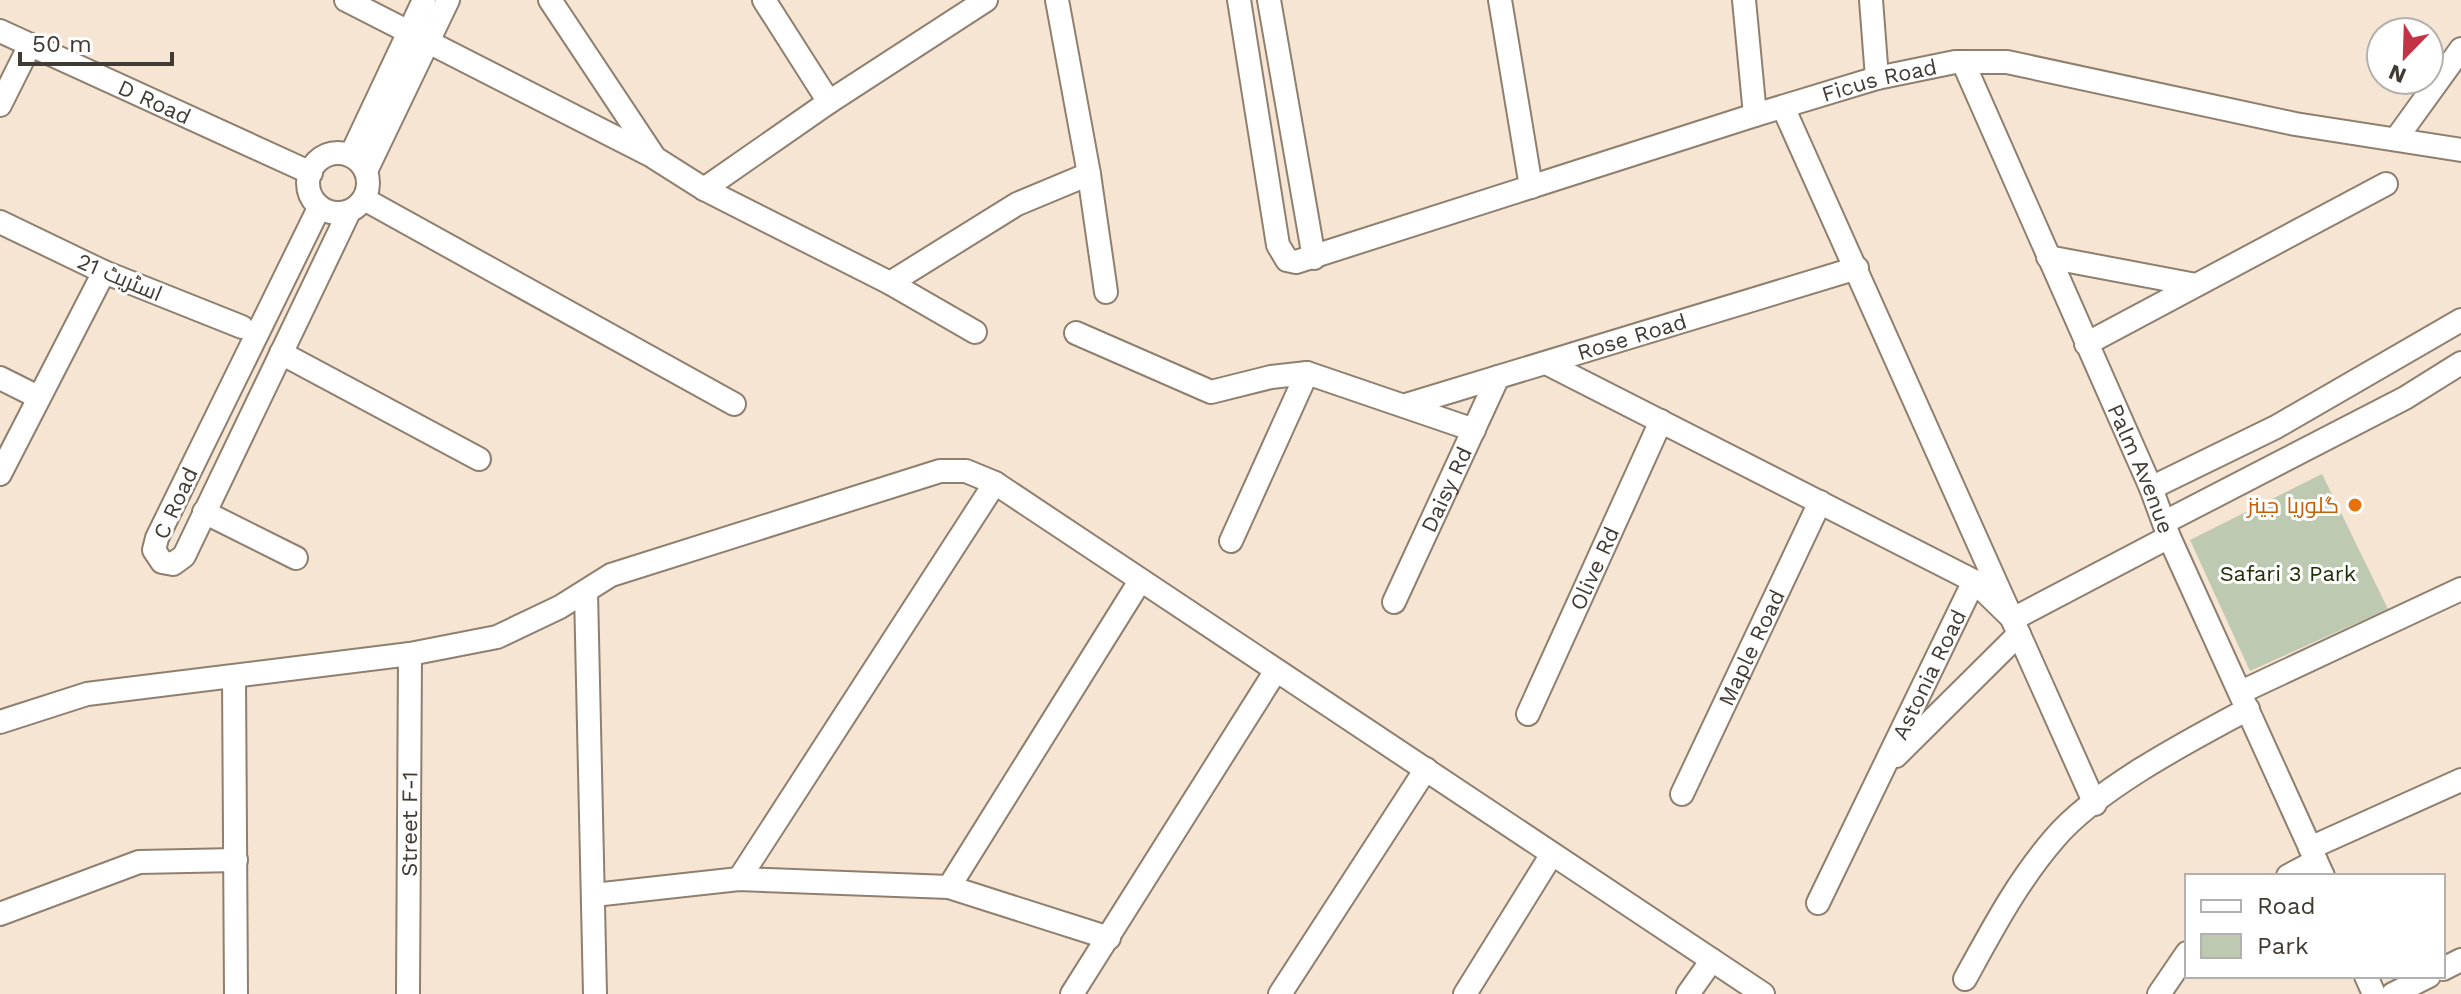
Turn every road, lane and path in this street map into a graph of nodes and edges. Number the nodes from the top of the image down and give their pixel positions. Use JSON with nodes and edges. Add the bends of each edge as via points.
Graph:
{"nodes":[{"id":1,"x":346,"y":0,"type":"edge"},
{"id":2,"x":424,"y":0,"type":"edge"},
{"id":3,"x":448,"y":0,"type":"edge"},
{"id":4,"x":550,"y":0,"type":"edge"},
{"id":5,"x":764,"y":0,"type":"edge"},
{"id":6,"x":986,"y":0,"type":"edge"},
{"id":7,"x":1057,"y":0,"type":"edge"},
{"id":8,"x":1239,"y":0,"type":"edge"},
{"id":9,"x":1269,"y":0,"type":"edge"},
{"id":10,"x":1500,"y":0,"type":"edge"},
{"id":11,"x":1744,"y":0,"type":"edge"},
{"id":12,"x":1871,"y":0,"type":"edge"},
{"id":13,"x":0,"y":31,"type":"edge"},
{"id":14,"x":419,"y":35,"type":"junction"},
{"id":15,"x":30,"y":45,"type":"junction"},
{"id":16,"x":2461,"y":49,"type":"edge"},
{"id":17,"x":1963,"y":62,"type":"junction"},
{"id":18,"x":1877,"y":78,"type":"junction"},
{"id":19,"x":829,"y":102,"type":"junction"},
{"id":20,"x":0,"y":105,"type":"edge"},
{"id":21,"x":1783,"y":107,"type":"junction"},
{"id":22,"x":1755,"y":115,"type":"junction"},
{"id":23,"x":2396,"y":139,"type":"junction"},
{"id":24,"x":2461,"y":150,"type":"edge"},
{"id":25,"x":655,"y":158,"type":"junction"},
{"id":26,"x":358,"y":163,"type":"junction"},
{"id":27,"x":311,"y":173,"type":"junction"},
{"id":28,"x":1089,"y":174,"type":"junction"},
{"id":29,"x":2386,"y":184,"type":"dead end"},
{"id":30,"x":1531,"y":187,"type":"junction"},
{"id":31,"x":704,"y":189,"type":"junction"},
{"id":32,"x":356,"y":206,"type":"junction"},
{"id":33,"x":319,"y":208,"type":"junction"},
{"id":34,"x":0,"y":222,"type":"edge"},
{"id":35,"x":2048,"y":257,"type":"junction"},
{"id":36,"x":1314,"y":258,"type":"junction"},
{"id":37,"x":1857,"y":268,"type":"junction"},
{"id":38,"x":104,"y":272,"type":"junction"},
{"id":39,"x":890,"y":283,"type":"junction"},
{"id":40,"x":2196,"y":285,"type":"junction"},
{"id":41,"x":1106,"y":292,"type":"dead end"},
{"id":42,"x":2461,"y":320,"type":"edge"},
{"id":43,"x":242,"y":327,"type":"dead end"},
{"id":44,"x":975,"y":332,"type":"dead end"},
{"id":45,"x":1076,"y":333,"type":"dead end"},
{"id":46,"x":2086,"y":344,"type":"junction"},
{"id":47,"x":281,"y":353,"type":"junction"},
{"id":48,"x":1546,"y":363,"type":"junction"},
{"id":49,"x":2461,"y":363,"type":"edge"},
{"id":50,"x":1307,"y":373,"type":"junction"},
{"id":51,"x":1498,"y":377,"type":"junction"},
{"id":52,"x":0,"y":378,"type":"edge"},
{"id":53,"x":38,"y":397,"type":"junction"},
{"id":54,"x":734,"y":404,"type":"dead end"},
{"id":55,"x":1406,"y":405,"type":"junction"},
{"id":56,"x":1661,"y":421,"type":"junction"},
{"id":57,"x":1474,"y":430,"type":"junction"},
{"id":58,"x":479,"y":459,"type":"dead end"},
{"id":59,"x":0,"y":474,"type":"edge"},
{"id":60,"x":995,"y":483,"type":"junction"},
{"id":61,"x":2151,"y":488,"type":"junction"},
{"id":62,"x":1820,"y":502,"type":"junction"},
{"id":63,"x":204,"y":512,"type":"junction"},
{"id":64,"x":2167,"y":530,"type":"junction"},
{"id":65,"x":1231,"y":541,"type":"dead end"},
{"id":66,"x":296,"y":558,"type":"dead end"},
{"id":67,"x":1140,"y":581,"type":"junction"},
{"id":68,"x":1974,"y":581,"type":"junction"},
{"id":69,"x":2461,"y":589,"type":"edge"},
{"id":70,"x":586,"y":592,"type":"junction"},
{"id":71,"x":1394,"y":602,"type":"dead end"},
{"id":72,"x":2016,"y":626,"type":"junction"},
{"id":73,"x":410,"y":654,"type":"junction"},
{"id":74,"x":1275,"y":672,"type":"junction"},
{"id":75,"x":234,"y":677,"type":"junction"},
{"id":76,"x":2245,"y":700,"type":"junction"},
{"id":77,"x":1528,"y":714,"type":"dead end"},
{"id":78,"x":0,"y":722,"type":"edge"},
{"id":79,"x":1883,"y":768,"type":"junction"},
{"id":80,"x":1426,"y":769,"type":"junction"},
{"id":81,"x":2461,"y":780,"type":"edge"},
{"id":82,"x":1682,"y":794,"type":"dead end"},
{"id":83,"x":2095,"y":804,"type":"junction"},
{"id":84,"x":1552,"y":854,"type":"junction"},
{"id":85,"x":236,"y":860,"type":"junction"},
{"id":86,"x":2316,"y":862,"type":"edge"},
{"id":87,"x":2292,"y":874,"type":"edge"},
{"id":88,"x":739,"y":879,"type":"junction"},
{"id":89,"x":949,"y":887,"type":"junction"},
{"id":90,"x":594,"y":895,"type":"junction"},
{"id":91,"x":1818,"y":903,"type":"dead end"},
{"id":92,"x":0,"y":914,"type":"edge"},
{"id":93,"x":1109,"y":938,"type":"junction"},
{"id":94,"x":2185,"y":956,"type":"edge"},
{"id":95,"x":1712,"y":960,"type":"junction"},
{"id":96,"x":2425,"y":978,"type":"edge"},
{"id":97,"x":1965,"y":979,"type":"dead end"},
{"id":98,"x":236,"y":994,"type":"edge"},
{"id":99,"x":408,"y":994,"type":"edge"},
{"id":100,"x":595,"y":994,"type":"edge"},
{"id":101,"x":1072,"y":994,"type":"edge"},
{"id":102,"x":1280,"y":994,"type":"edge"},
{"id":103,"x":1465,"y":994,"type":"edge"},
{"id":104,"x":1688,"y":994,"type":"edge"},
{"id":105,"x":1763,"y":994,"type":"edge"},
{"id":106,"x":2159,"y":994,"type":"edge"},
{"id":107,"x":2393,"y":994,"type":"edge"}],
"edges":[{"from":1,"to":14,"type":"street"},
{"from":2,"to":14,"type":"street"},
{"from":3,"to":14,"type":"street"},
{"from":4,"to":25,"type":"street"},
{"from":5,"to":19,"type":"street"},
{"from":6,"to":19,"type":"street"},
{"from":7,"to":28,"type":"street"},
{"from":8,"to":36,"type":"street","via":[[1278,245],[1287,260]]},
{"from":9,"to":36,"type":"street"},
{"from":10,"to":30,"type":"street"},
{"from":11,"to":22,"type":"street"},
{"from":12,"to":18,"type":"street"},
{"from":13,"to":15,"type":"street","name":"D Road"},
{"from":14,"to":25,"type":"street"},
{"from":14,"to":26,"type":"street"},
{"from":15,"to":20,"type":"street"},
{"from":15,"to":27,"type":"street","name":"D Road"},
{"from":16,"to":23,"type":"street"},
{"from":17,"to":18,"type":"street","name":"Ficus Road"},
{"from":17,"to":23,"type":"street","name":"Ficus Road","via":[[2007,62],[2295,124]]},
{"from":17,"to":35,"type":"street","name":"Palm Avenue"},
{"from":18,"to":21,"type":"street","name":"Ficus Road"},
{"from":19,"to":31,"type":"street"},
{"from":21,"to":22,"type":"street","name":"Ficus Road"},
{"from":21,"to":37,"type":"street"},
{"from":22,"to":30,"type":"street","name":"Ficus Road"},
{"from":23,"to":24,"type":"street","name":"Ficus Road"},
{"from":25,"to":31,"type":"street"},
{"from":26,"to":27,"type":"street","via":[[332,153]]},
{"from":26,"to":32,"type":"street","via":[[369,180]]},
{"from":27,"to":33,"type":"street","via":[[308,191]]},
{"from":28,"to":39,"type":"street","via":[[1017,204]]},
{"from":28,"to":41,"type":"street"},
{"from":29,"to":40,"type":"street"},
{"from":30,"to":36,"type":"street","name":"Ficus Road"},
{"from":31,"to":39,"type":"street"},
{"from":32,"to":33,"type":"street","via":[[328,213]]},
{"from":32,"to":47,"type":"street","name":"C Road"},
{"from":32,"to":54,"type":"street"},
{"from":33,"to":63,"type":"street","name":"C Road","via":[[157,538],[158,560],[166,564],[181,559]]},
{"from":34,"to":38,"type":"street","name":"اسٹریٹ 21"},
{"from":35,"to":40,"type":"street"},
{"from":35,"to":46,"type":"street","name":"Palm Avenue"},
{"from":37,"to":48,"type":"street","name":"Rose Road"},
{"from":37,"to":72,"type":"street"},
{"from":38,"to":43,"type":"street","name":"اسٹریٹ 21"},
{"from":38,"to":53,"type":"street"},
{"from":39,"to":44,"type":"street"},
{"from":40,"to":46,"type":"street"},
{"from":42,"to":61,"type":"street","via":[[2276,427]]},
{"from":45,"to":50,"type":"street","via":[[1211,392]]},
{"from":46,"to":61,"type":"street","name":"Palm Avenue"},
{"from":47,"to":58,"type":"street"},
{"from":47,"to":63,"type":"street","name":"C Road"},
{"from":48,"to":51,"type":"street","name":"Rose Road"},
{"from":48,"to":56,"type":"street"},
{"from":49,"to":64,"type":"street","name":"Astonia Road"},
{"from":50,"to":55,"type":"street"},
{"from":50,"to":65,"type":"street"},
{"from":51,"to":55,"type":"street","name":"Rose Road"},
{"from":51,"to":57,"type":"street","name":"Daisy Rd"},
{"from":52,"to":53,"type":"street"},
{"from":53,"to":59,"type":"street"},
{"from":55,"to":57,"type":"street"},
{"from":56,"to":62,"type":"street"},
{"from":56,"to":77,"type":"street","name":"Olive Rd"},
{"from":57,"to":71,"type":"street","name":"Daisy Rd"},
{"from":60,"to":67,"type":"street"},
{"from":60,"to":70,"type":"street","via":[[966,471],[940,471],[611,575]]},
{"from":60,"to":88,"type":"street"},
{"from":61,"to":64,"type":"street","name":"Palm Avenue"},
{"from":62,"to":68,"type":"street"},
{"from":62,"to":82,"type":"street","name":"Maple Road"},
{"from":63,"to":66,"type":"street"},
{"from":64,"to":72,"type":"street","name":"Astonia Road"},
{"from":64,"to":76,"type":"street","name":"Palm Avenue"},
{"from":67,"to":74,"type":"street"},
{"from":67,"to":89,"type":"street"},
{"from":68,"to":72,"type":"street"},
{"from":68,"to":79,"type":"street","name":"Astonia Road"},
{"from":69,"to":76,"type":"street"},
{"from":70,"to":73,"type":"street","via":[[497,637]]},
{"from":70,"to":90,"type":"street"},
{"from":72,"to":79,"type":"street","name":"Astonia Road"},
{"from":72,"to":83,"type":"street"},
{"from":73,"to":75,"type":"street"},
{"from":73,"to":99,"type":"street","name":"Street F-1"},
{"from":74,"to":80,"type":"street"},
{"from":74,"to":93,"type":"street"},
{"from":75,"to":78,"type":"street","via":[[87,694]]},
{"from":75,"to":85,"type":"street"},
{"from":76,"to":83,"type":"street"},
{"from":76,"to":86,"type":"street","name":"Palm Avenue"},
{"from":79,"to":91,"type":"street","name":"Astonia Road"},
{"from":80,"to":84,"type":"street"},
{"from":80,"to":102,"type":"street"},
{"from":81,"to":86,"type":"street"},
{"from":83,"to":97,"type":"street","via":[[2056,836],[2008,899]]},
{"from":84,"to":95,"type":"street"},
{"from":84,"to":103,"type":"street"},
{"from":85,"to":92,"type":"street","via":[[139,862]]},
{"from":85,"to":98,"type":"street"},
{"from":86,"to":87,"type":"street"},
{"from":88,"to":89,"type":"street"},
{"from":88,"to":90,"type":"street"},
{"from":89,"to":93,"type":"street"},
{"from":90,"to":100,"type":"street"},
{"from":93,"to":101,"type":"street"},
{"from":94,"to":106,"type":"street"},
{"from":95,"to":104,"type":"street"},
{"from":95,"to":105,"type":"street"},
{"from":96,"to":107,"type":"street"}]}
